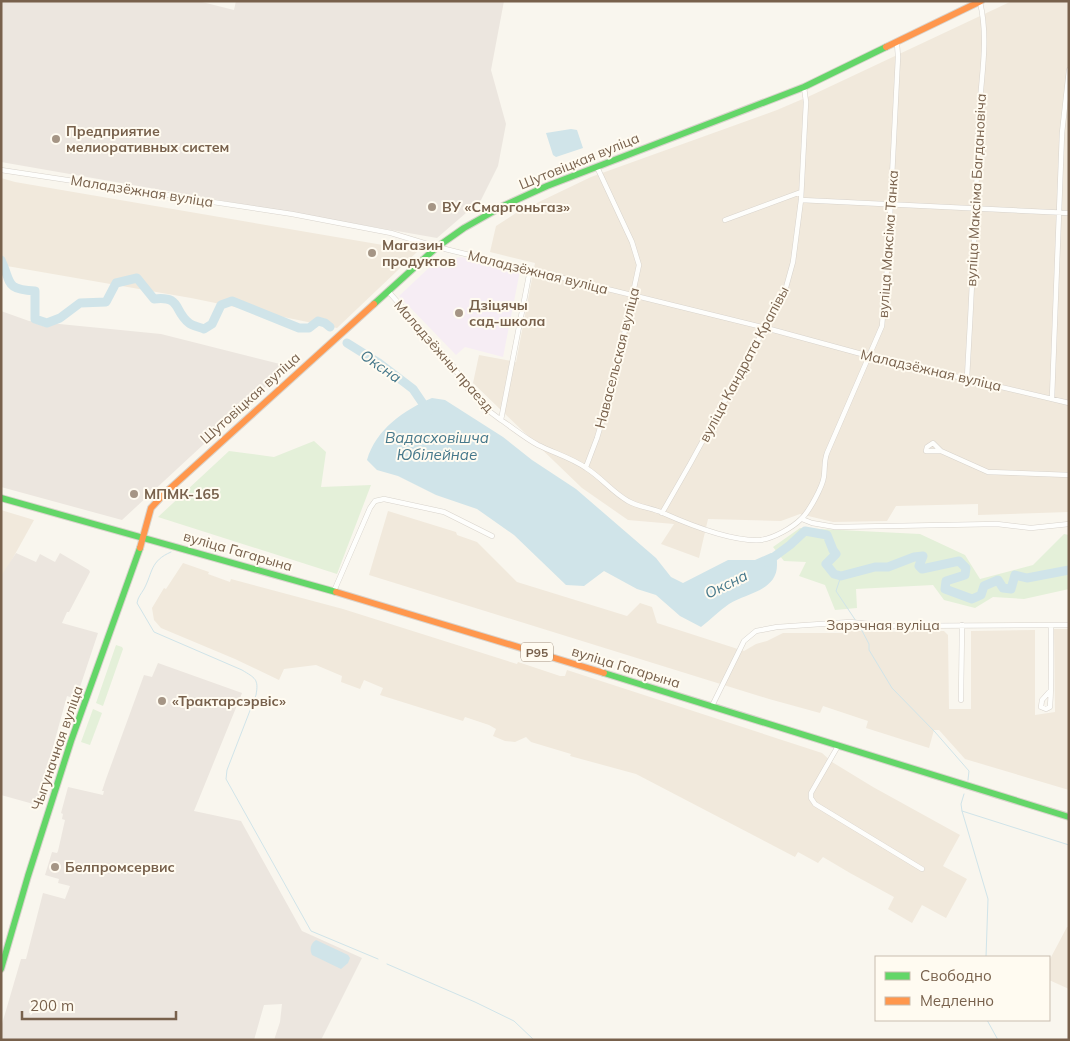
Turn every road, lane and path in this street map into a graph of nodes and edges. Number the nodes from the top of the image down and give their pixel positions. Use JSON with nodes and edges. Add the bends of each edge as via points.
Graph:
{"nodes":[{"id":1,"x":980,"y":2,"type":"edge"},
{"id":2,"x":897,"y":42,"type":"junction"},
{"id":3,"x":1069,"y":70,"type":"edge"},
{"id":4,"x":804,"y":86,"type":"junction"},
{"id":5,"x":597,"y":166,"type":"junction"},
{"id":6,"x":1,"y":170,"type":"edge"},
{"id":7,"x":801,"y":192,"type":"junction"},
{"id":8,"x":801,"y":200,"type":"junction"},
{"id":9,"x":891,"y":205,"type":"junction"},
{"id":10,"x":976,"y":208,"type":"junction"},
{"id":11,"x":1060,"y":212,"type":"junction"},
{"id":12,"x":1069,"y":213,"type":"edge"},
{"id":13,"x":725,"y":220,"type":"dead end"},
{"id":14,"x":438,"y":247,"type":"junction"},
{"id":15,"x":530,"y":270,"type":"junction"},
{"id":16,"x":388,"y":291,"type":"junction"},
{"id":17,"x":634,"y":296,"type":"junction"},
{"id":18,"x":766,"y":328,"type":"junction"},
{"id":19,"x":870,"y":356,"type":"junction"},
{"id":20,"x":967,"y":378,"type":"junction"},
{"id":21,"x":1052,"y":398,"type":"junction"},
{"id":22,"x":1069,"y":403,"type":"edge"},
{"id":23,"x":500,"y":420,"type":"junction"},
{"id":24,"x":941,"y":451,"type":"dead end"},
{"id":25,"x":586,"y":467,"type":"junction"},
{"id":26,"x":1069,"y":475,"type":"edge"},
{"id":27,"x":1,"y":498,"type":"edge"},
{"id":28,"x":662,"y":513,"type":"junction"},
{"id":29,"x":802,"y":519,"type":"junction"},
{"id":30,"x":1069,"y":524,"type":"edge"},
{"id":31,"x":492,"y":536,"type":"dead end"},
{"id":32,"x":142,"y":538,"type":"junction"},
{"id":33,"x":334,"y":591,"type":"junction"},
{"id":34,"x":962,"y":625,"type":"junction"},
{"id":35,"x":1069,"y":625,"type":"edge"},
{"id":36,"x":1051,"y":626,"type":"junction"},
{"id":37,"x":1051,"y":690,"type":"dead end"},
{"id":38,"x":961,"y":700,"type":"dead end"},
{"id":39,"x":712,"y":706,"type":"junction"},
{"id":40,"x":838,"y":746,"type":"junction"},
{"id":41,"x":1069,"y":817,"type":"edge"},
{"id":42,"x":922,"y":869,"type":"dead end"},
{"id":43,"x":1,"y":969,"type":"edge"}],
"edges":[{"from":1,"to":2,"type":"main road","name":"Шутовіцкая вуліца"},
{"from":1,"to":10,"type":"street","name":"вуліца Максіма Багдановіча","via":[[985,48]]},
{"from":2,"to":4,"type":"main road","name":"Шутовіцкая вуліца"},
{"from":2,"to":9,"type":"street","name":"вуліца Максіма Танка"},
{"from":3,"to":11,"type":"street","via":[[1062,133]]},
{"from":4,"to":5,"type":"main road","name":"Шутовіцкая вуліца"},
{"from":4,"to":7,"type":"street","name":"вуліца Кандрата Крапівы"},
{"from":5,"to":14,"type":"main road","name":"Шутовіцкая вуліца","via":[[492,211]]},
{"from":5,"to":17,"type":"street","name":"Навасельская вуліца","via":[[637,255],[639,265]]},
{"from":6,"to":14,"type":"street","name":"Маладзёжная вуліца","via":[[292,214],[391,233]]},
{"from":7,"to":8,"type":"street","name":"вуліца Кандрата Крапівы"},
{"from":7,"to":13,"type":"street"},
{"from":8,"to":9,"type":"street"},
{"from":8,"to":18,"type":"street","name":"вуліца Кандрата Крапівы","via":[[790,277]]},
{"from":9,"to":10,"type":"street"},
{"from":9,"to":19,"type":"street","name":"вуліца Максіма Танка","via":[[882,326]]},
{"from":10,"to":11,"type":"street"},
{"from":10,"to":20,"type":"street","name":"вуліца Максіма Багдановіча"},
{"from":11,"to":12,"type":"street"},
{"from":11,"to":21,"type":"street"},
{"from":14,"to":15,"type":"street","name":"Маладзёжная вуліца"},
{"from":14,"to":16,"type":"main road","name":"Шутовіцкая вуліца"},
{"from":15,"to":17,"type":"street","name":"Маладзёжная вуліца"},
{"from":15,"to":23,"type":"street","name":"Маладзёжны праезд"},
{"from":16,"to":23,"type":"street","name":"Маладзёжны праезд","via":[[451,363],[485,408]]},
{"from":16,"to":32,"type":"main road","name":"Шутовіцкая вуліца","via":[[164,494],[151,508]]},
{"from":17,"to":18,"type":"street","name":"Маладзёжная вуліца"},
{"from":17,"to":25,"type":"street","name":"Навасельская вуліца","via":[[614,381]]},
{"from":18,"to":19,"type":"street","name":"Маладзёжная вуліца"},
{"from":18,"to":28,"type":"street","name":"вуліца Кандрата Крапівы"},
{"from":19,"to":20,"type":"street","name":"Маладзёжная вуліца"},
{"from":19,"to":29,"type":"street","name":"вуліца Максіма Танка","via":[[827,453],[824,477]]},
{"from":20,"to":21,"type":"street","name":"Маладзёжная вуліца"},
{"from":21,"to":22,"type":"street","name":"Маладзёжная вуліца"},
{"from":23,"to":25,"type":"street","name":"Маладзёжны праезд","via":[[536,444]]},
{"from":24,"to":26,"type":"street","via":[[988,472]]},
{"from":25,"to":28,"type":"street","via":[[629,502]]},
{"from":27,"to":32,"type":"main road","name":"вуліца Гагарына","number":"Р95"},
{"from":28,"to":29,"type":"street","via":[[711,532],[761,540],[773,537]]},
{"from":29,"to":30,"type":"street","via":[[835,527],[996,524],[1031,528]]},
{"from":31,"to":33,"type":"street","via":[[444,512],[384,499],[375,501]]},
{"from":32,"to":33,"type":"main road","name":"вуліца Гагарына","number":"Р95"},
{"from":32,"to":43,"type":"main road","name":"Чыгуначная вуліца","via":[[52,799]]},
{"from":33,"to":39,"type":"main road","name":"вуліца Гагарына","number":"Р95"},
{"from":34,"to":36,"type":"street","name":"Зарэчная вуліца"},
{"from":34,"to":38,"type":"street"},
{"from":34,"to":39,"type":"street","name":"Зарэчная вуліца","via":[[888,626],[850,622],[756,631],[744,641]]},
{"from":35,"to":36,"type":"street","name":"Зарэчная вуліца"},
{"from":36,"to":37,"type":"street"},
{"from":39,"to":40,"type":"main road","name":"вуліца Гагарына","number":"Р95"},
{"from":40,"to":41,"type":"main road","name":"вуліца Гагарына","number":"Р95"},
{"from":40,"to":42,"type":"street","via":[[811,793],[814,804]]}]}
